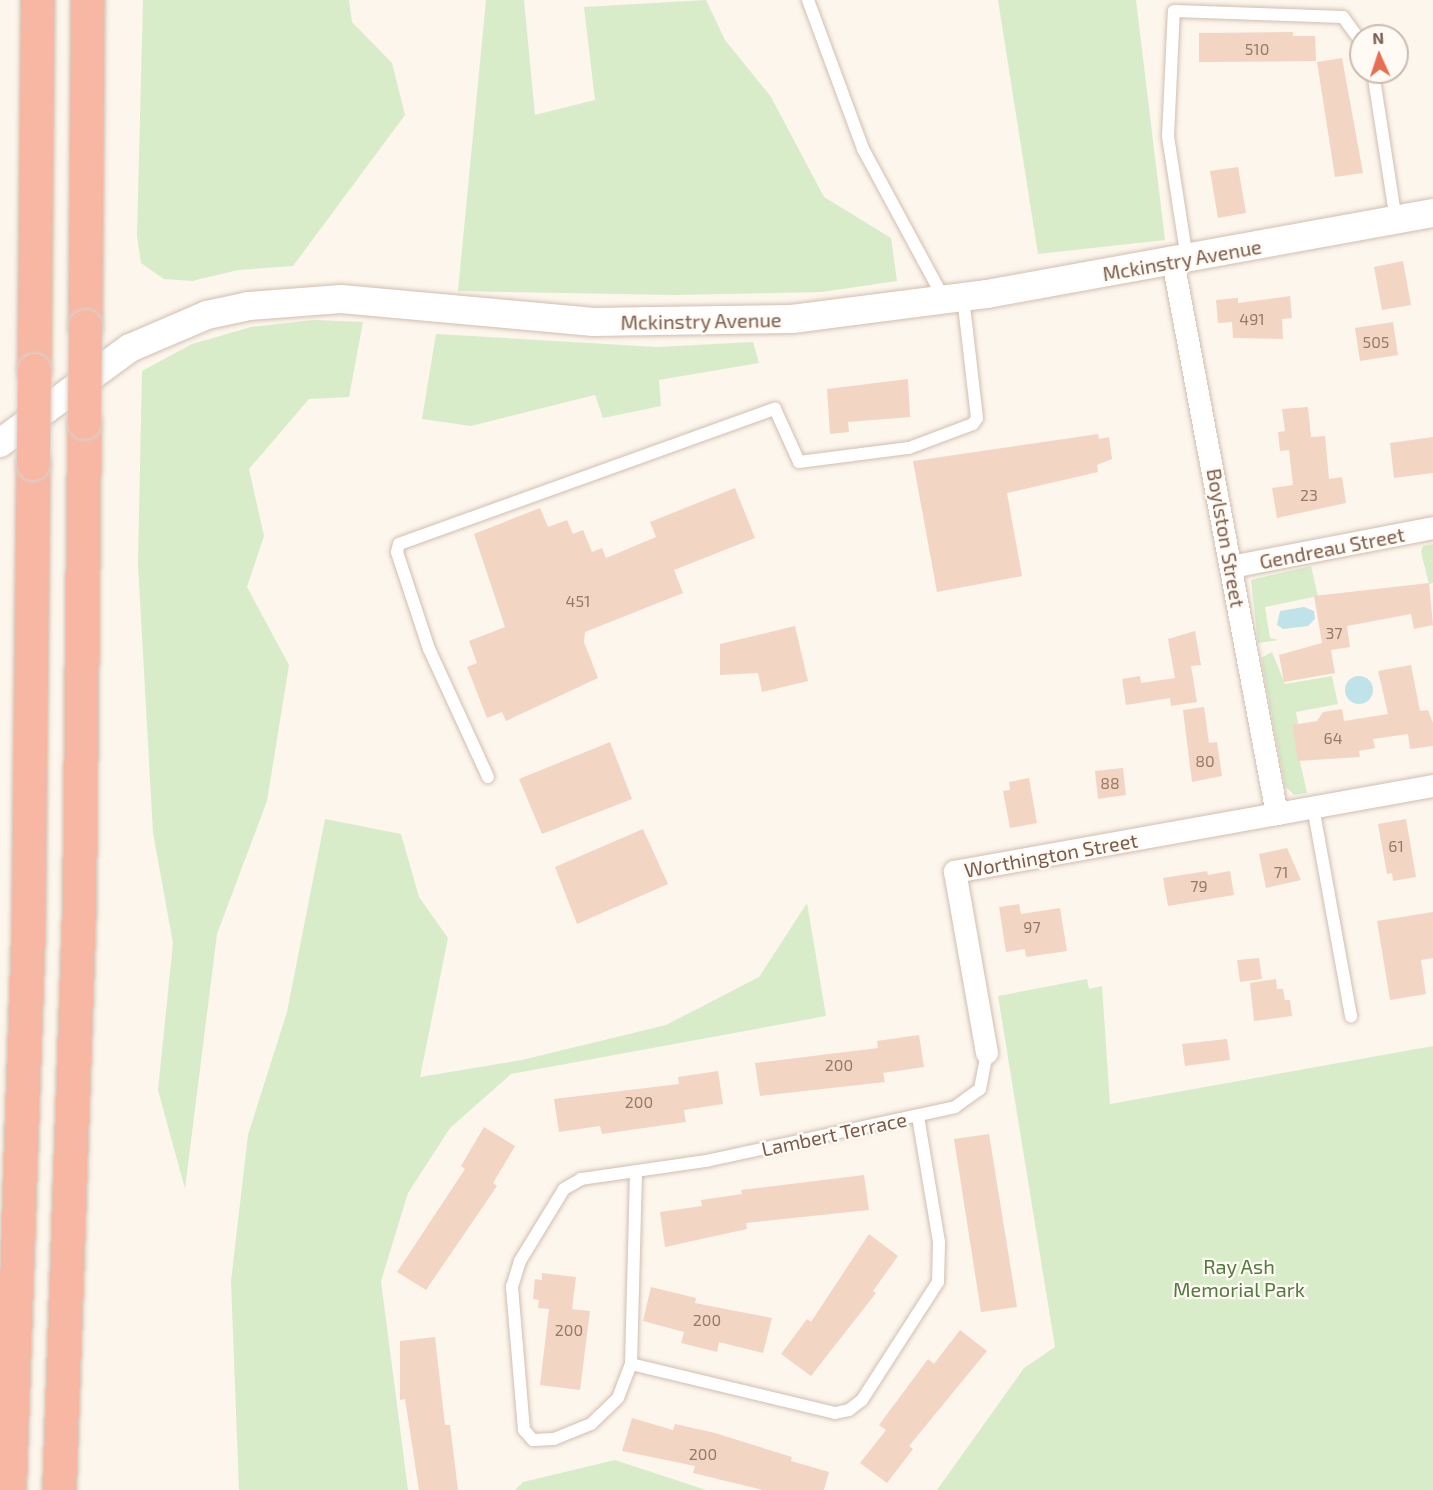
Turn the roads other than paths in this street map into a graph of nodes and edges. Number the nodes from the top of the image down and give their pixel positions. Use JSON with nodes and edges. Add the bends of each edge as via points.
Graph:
{"nodes":[{"id":1,"x":37,"y":0,"type":"edge"},
{"id":2,"x":87,"y":0,"type":"edge"},
{"id":3,"x":808,"y":0,"type":"edge"},
{"id":4,"x":1349,"y":25,"type":"edge"},
{"id":5,"x":1374,"y":84,"type":"edge"},
{"id":6,"x":1433,"y":213,"type":"edge"},
{"id":7,"x":1396,"y":220,"type":"junction"},
{"id":8,"x":1180,"y":260,"type":"junction"},
{"id":9,"x":954,"y":299,"type":"junction"},
{"id":10,"x":0,"y":443,"type":"edge"},
{"id":11,"x":1433,"y":528,"type":"edge"},
{"id":12,"x":1231,"y":567,"type":"junction"},
{"id":13,"x":488,"y":777,"type":"dead end"},
{"id":14,"x":1433,"y":786,"type":"edge"},
{"id":15,"x":1313,"y":807,"type":"junction"},
{"id":16,"x":1277,"y":814,"type":"junction"},
{"id":17,"x":1351,"y":1017,"type":"dead end"},
{"id":18,"x":987,"y":1053,"type":"joint"},
{"id":19,"x":918,"y":1116,"type":"junction"},
{"id":20,"x":636,"y":1173,"type":"junction"},
{"id":21,"x":631,"y":1364,"type":"junction"},
{"id":22,"x":9,"y":1490,"type":"edge"},
{"id":23,"x":59,"y":1490,"type":"edge"}],
"edges":[{"from":1,"to":22,"type":"highway","bridge":true,"via":[[28,931]]},
{"from":2,"to":23,"type":"highway","bridge":true,"via":[[79,906]]},
{"from":3,"to":9,"type":"lane","via":[[863,149]]},
{"from":4,"to":8,"type":"lane","via":[[1343,17],[1174,11],[1168,136]]},
{"from":5,"to":7,"type":"lane"},
{"from":6,"to":7,"type":"street","name":"Mckinstry Avenue"},
{"from":7,"to":8,"type":"street","name":"Mckinstry Avenue"},
{"from":8,"to":9,"type":"street","name":"Mckinstry Avenue"},
{"from":8,"to":12,"type":"street","name":"Boylston Street"},
{"from":9,"to":10,"type":"street","name":"Mckinstry Avenue","via":[[792,319],[687,324],[510,317],[363,300],[270,303],[207,315],[130,348]]},
{"from":9,"to":13,"type":"lane","via":[[977,418],[972,424],[909,448],[799,462],[775,408],[399,544],[396,552],[429,649]]},
{"from":11,"to":12,"type":"street","name":"Gendreau Street"},
{"from":12,"to":16,"type":"street","name":"Boylston Street"},
{"from":14,"to":15,"type":"street","name":"Worthington Street"},
{"from":15,"to":16,"type":"street","name":"Worthington Street"},
{"from":15,"to":17,"type":"lane"},
{"from":16,"to":18,"type":"street","name":"Worthington Street","via":[[955,872]]},
{"from":18,"to":19,"type":"lane","name":"Worthington Street","via":[[987,1072],[974,1096]]},
{"from":19,"to":20,"type":"lane","name":"Lambert Terrace"},
{"from":19,"to":21,"type":"lane","name":"Lambert Terrace","via":[[939,1242],[938,1282],[862,1400],[849,1410],[835,1413]]},
{"from":20,"to":21,"type":"lane","name":"Lambert Terrace"},
{"from":20,"to":21,"type":"lane","name":"Lambert Terrace","via":[[581,1179],[564,1189],[520,1261],[512,1287],[524,1430],[533,1440],[554,1439],[591,1424],[618,1398]]}]}
